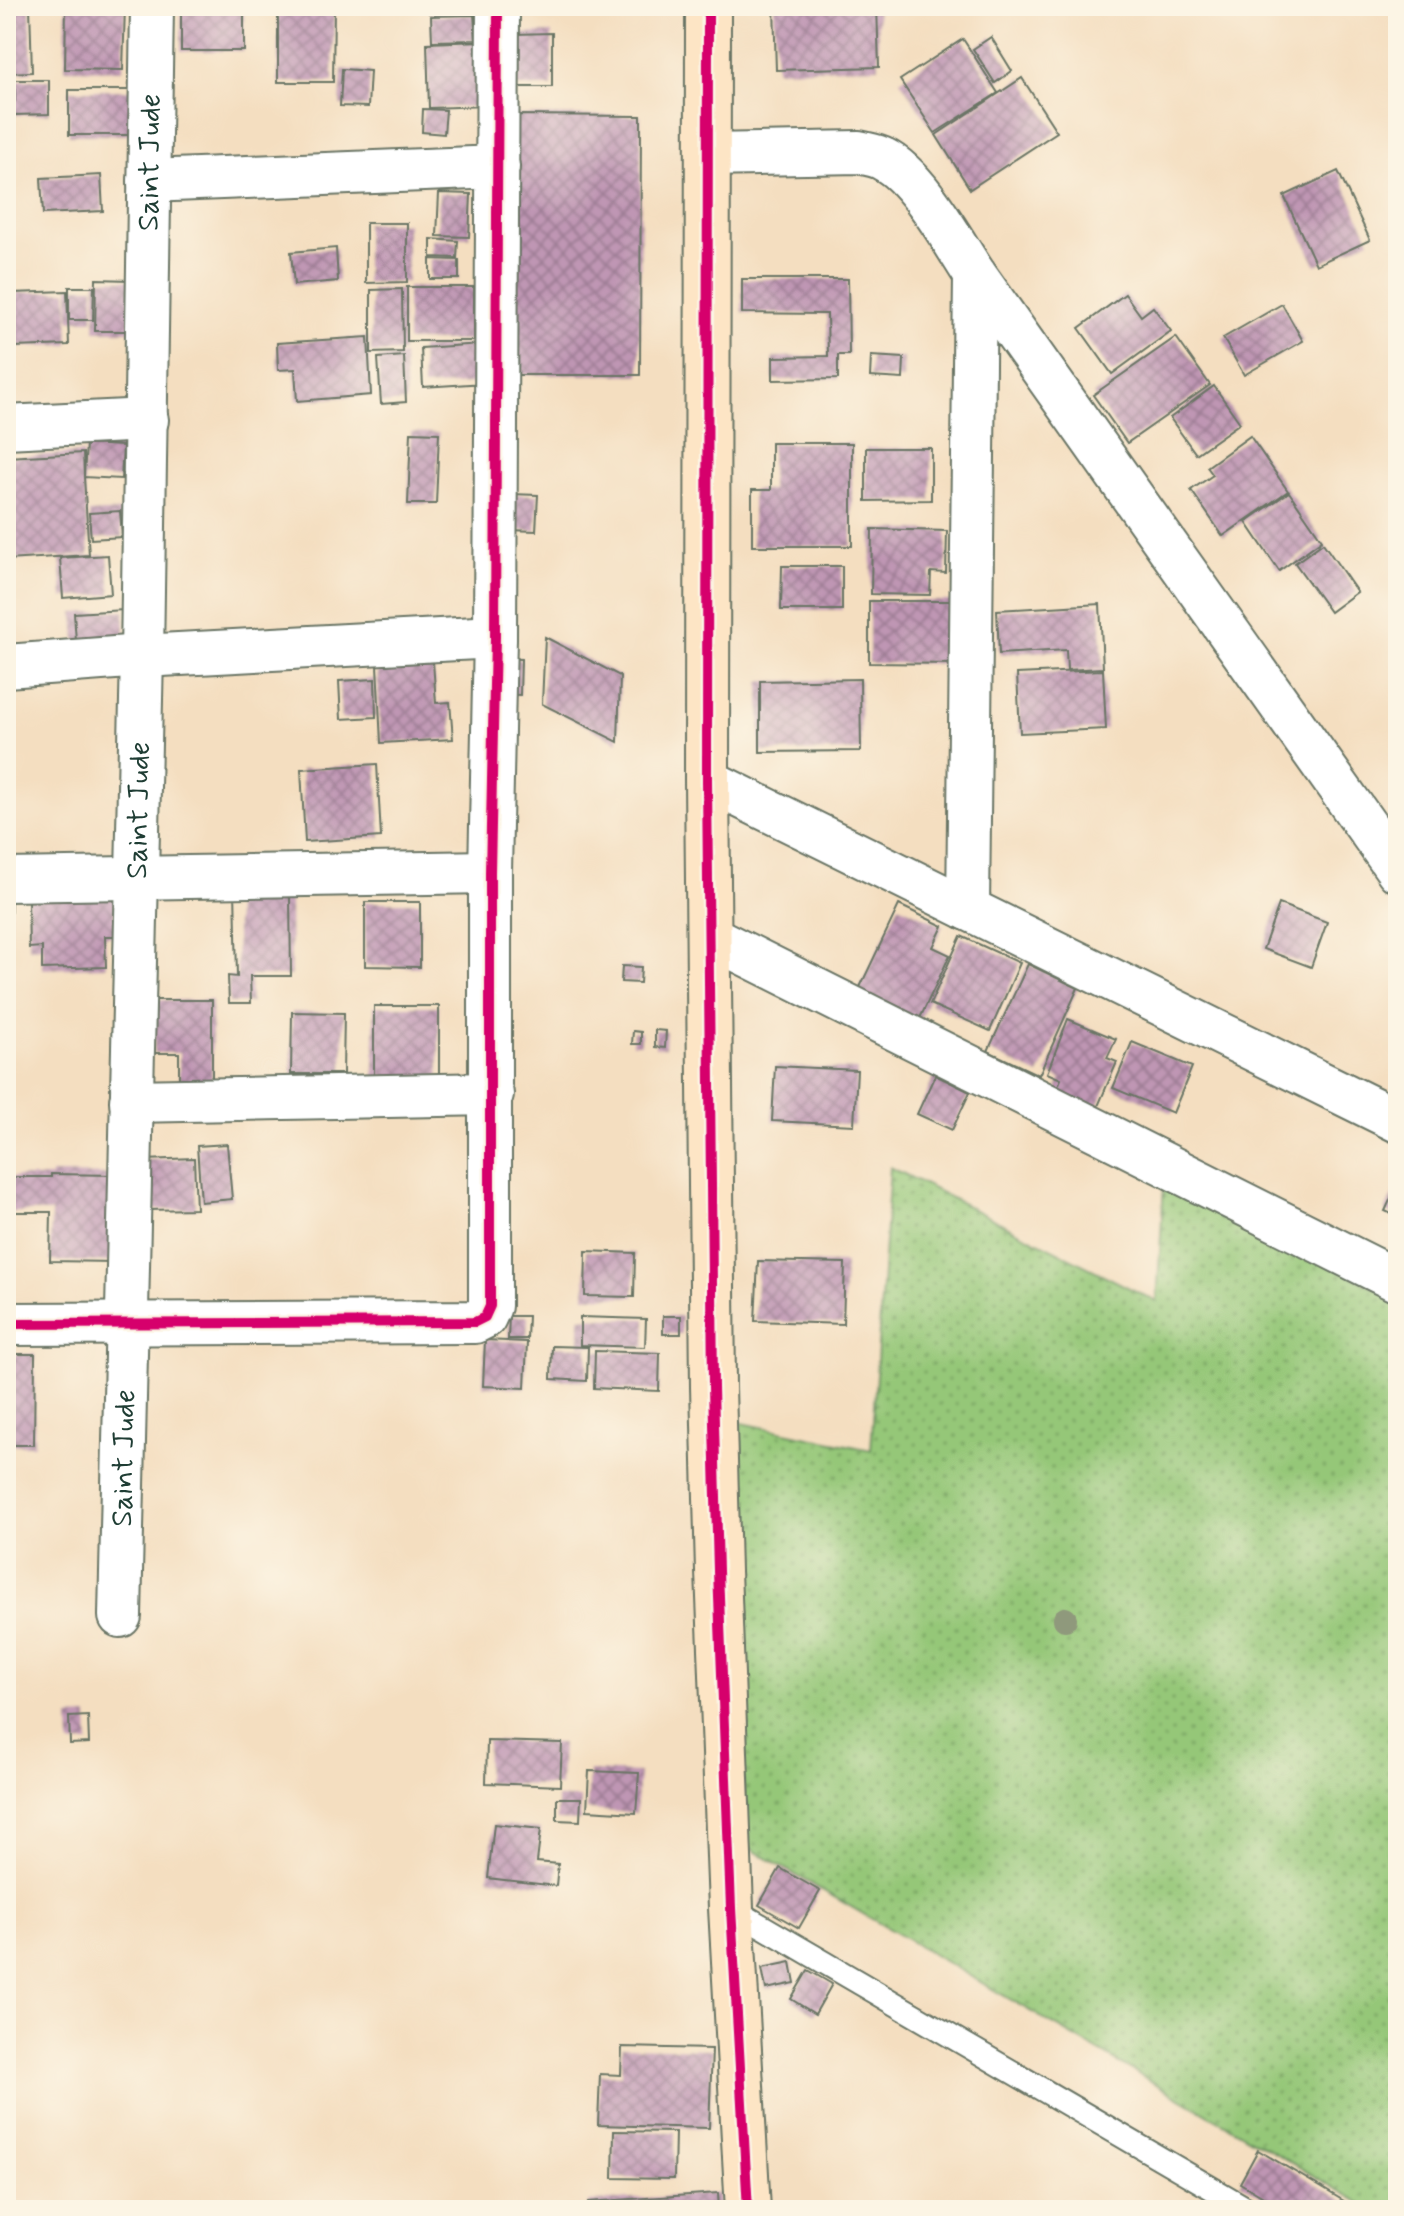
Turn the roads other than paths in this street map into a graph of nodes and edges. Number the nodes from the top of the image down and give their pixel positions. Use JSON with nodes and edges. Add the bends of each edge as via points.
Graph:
{"nodes":[{"id":1,"x":152,"y":6,"type":"edge"},
{"id":2,"x":498,"y":6,"type":"edge"},
{"id":3,"x":708,"y":6,"type":"edge"},
{"id":4,"x":708,"y":155,"type":"junction"},
{"id":5,"x":498,"y":167,"type":"junction"},
{"id":6,"x":149,"y":181,"type":"junction"},
{"id":7,"x":975,"y":275,"type":"junction"},
{"id":8,"x":147,"y":420,"type":"junction"},
{"id":9,"x":6,"y":427,"type":"edge"},
{"id":10,"x":495,"y":637,"type":"junction"},
{"id":11,"x":142,"y":656,"type":"junction"},
{"id":12,"x":6,"y":666,"type":"edge"},
{"id":13,"x":707,"y":780,"type":"junction"},
{"id":14,"x":1398,"y":871,"type":"edge"},
{"id":15,"x":490,"y":872,"type":"junction"},
{"id":16,"x":135,"y":877,"type":"junction"},
{"id":17,"x":6,"y":880,"type":"edge"},
{"id":18,"x":968,"y":909,"type":"junction"},
{"id":19,"x":711,"y":937,"type":"junction"},
{"id":20,"x":492,"y":1094,"type":"junction"},
{"id":21,"x":131,"y":1101,"type":"junction"},
{"id":22,"x":1398,"y":1121,"type":"edge"},
{"id":23,"x":1398,"y":1281,"type":"edge"},
{"id":24,"x":127,"y":1322,"type":"junction"},
{"id":25,"x":6,"y":1324,"type":"edge"},
{"id":26,"x":120,"y":1616,"type":"dead end"},
{"id":27,"x":731,"y":1908,"type":"junction"},
{"id":28,"x":748,"y":2210,"type":"edge"},
{"id":29,"x":1249,"y":2210,"type":"edge"}],
"edges":[{"from":1,"to":6,"type":"street","name":"Saint Jude"},
{"from":2,"to":5,"type":"street"},
{"from":3,"to":4,"type":"street"},
{"from":4,"to":7,"type":"street","via":[[830,151],[883,159],[916,188]]},
{"from":4,"to":13,"type":"street"},
{"from":5,"to":6,"type":"street"},
{"from":5,"to":10,"type":"street"},
{"from":6,"to":8,"type":"street","name":"Saint Jude"},
{"from":7,"to":14,"type":"street"},
{"from":7,"to":18,"type":"street"},
{"from":8,"to":9,"type":"street"},
{"from":8,"to":11,"type":"street","name":"Saint Jude"},
{"from":10,"to":11,"type":"street"},
{"from":10,"to":15,"type":"street"},
{"from":11,"to":12,"type":"street"},
{"from":11,"to":16,"type":"street","name":"Saint Jude"},
{"from":13,"to":18,"type":"street"},
{"from":13,"to":19,"type":"street"},
{"from":15,"to":16,"type":"street"},
{"from":15,"to":20,"type":"street"},
{"from":16,"to":17,"type":"street"},
{"from":16,"to":21,"type":"street","name":"Saint Jude"},
{"from":18,"to":22,"type":"street"},
{"from":19,"to":23,"type":"street"},
{"from":19,"to":27,"type":"street","via":[[713,1387]]},
{"from":20,"to":21,"type":"street"},
{"from":20,"to":24,"type":"street","via":[[492,1276],[485,1317],[475,1322]]},
{"from":21,"to":24,"type":"street","name":"Saint Jude"},
{"from":24,"to":25,"type":"street"},
{"from":24,"to":26,"type":"street","name":"Saint Jude"},
{"from":27,"to":28,"type":"street"},
{"from":27,"to":29,"type":"lane"}]}
